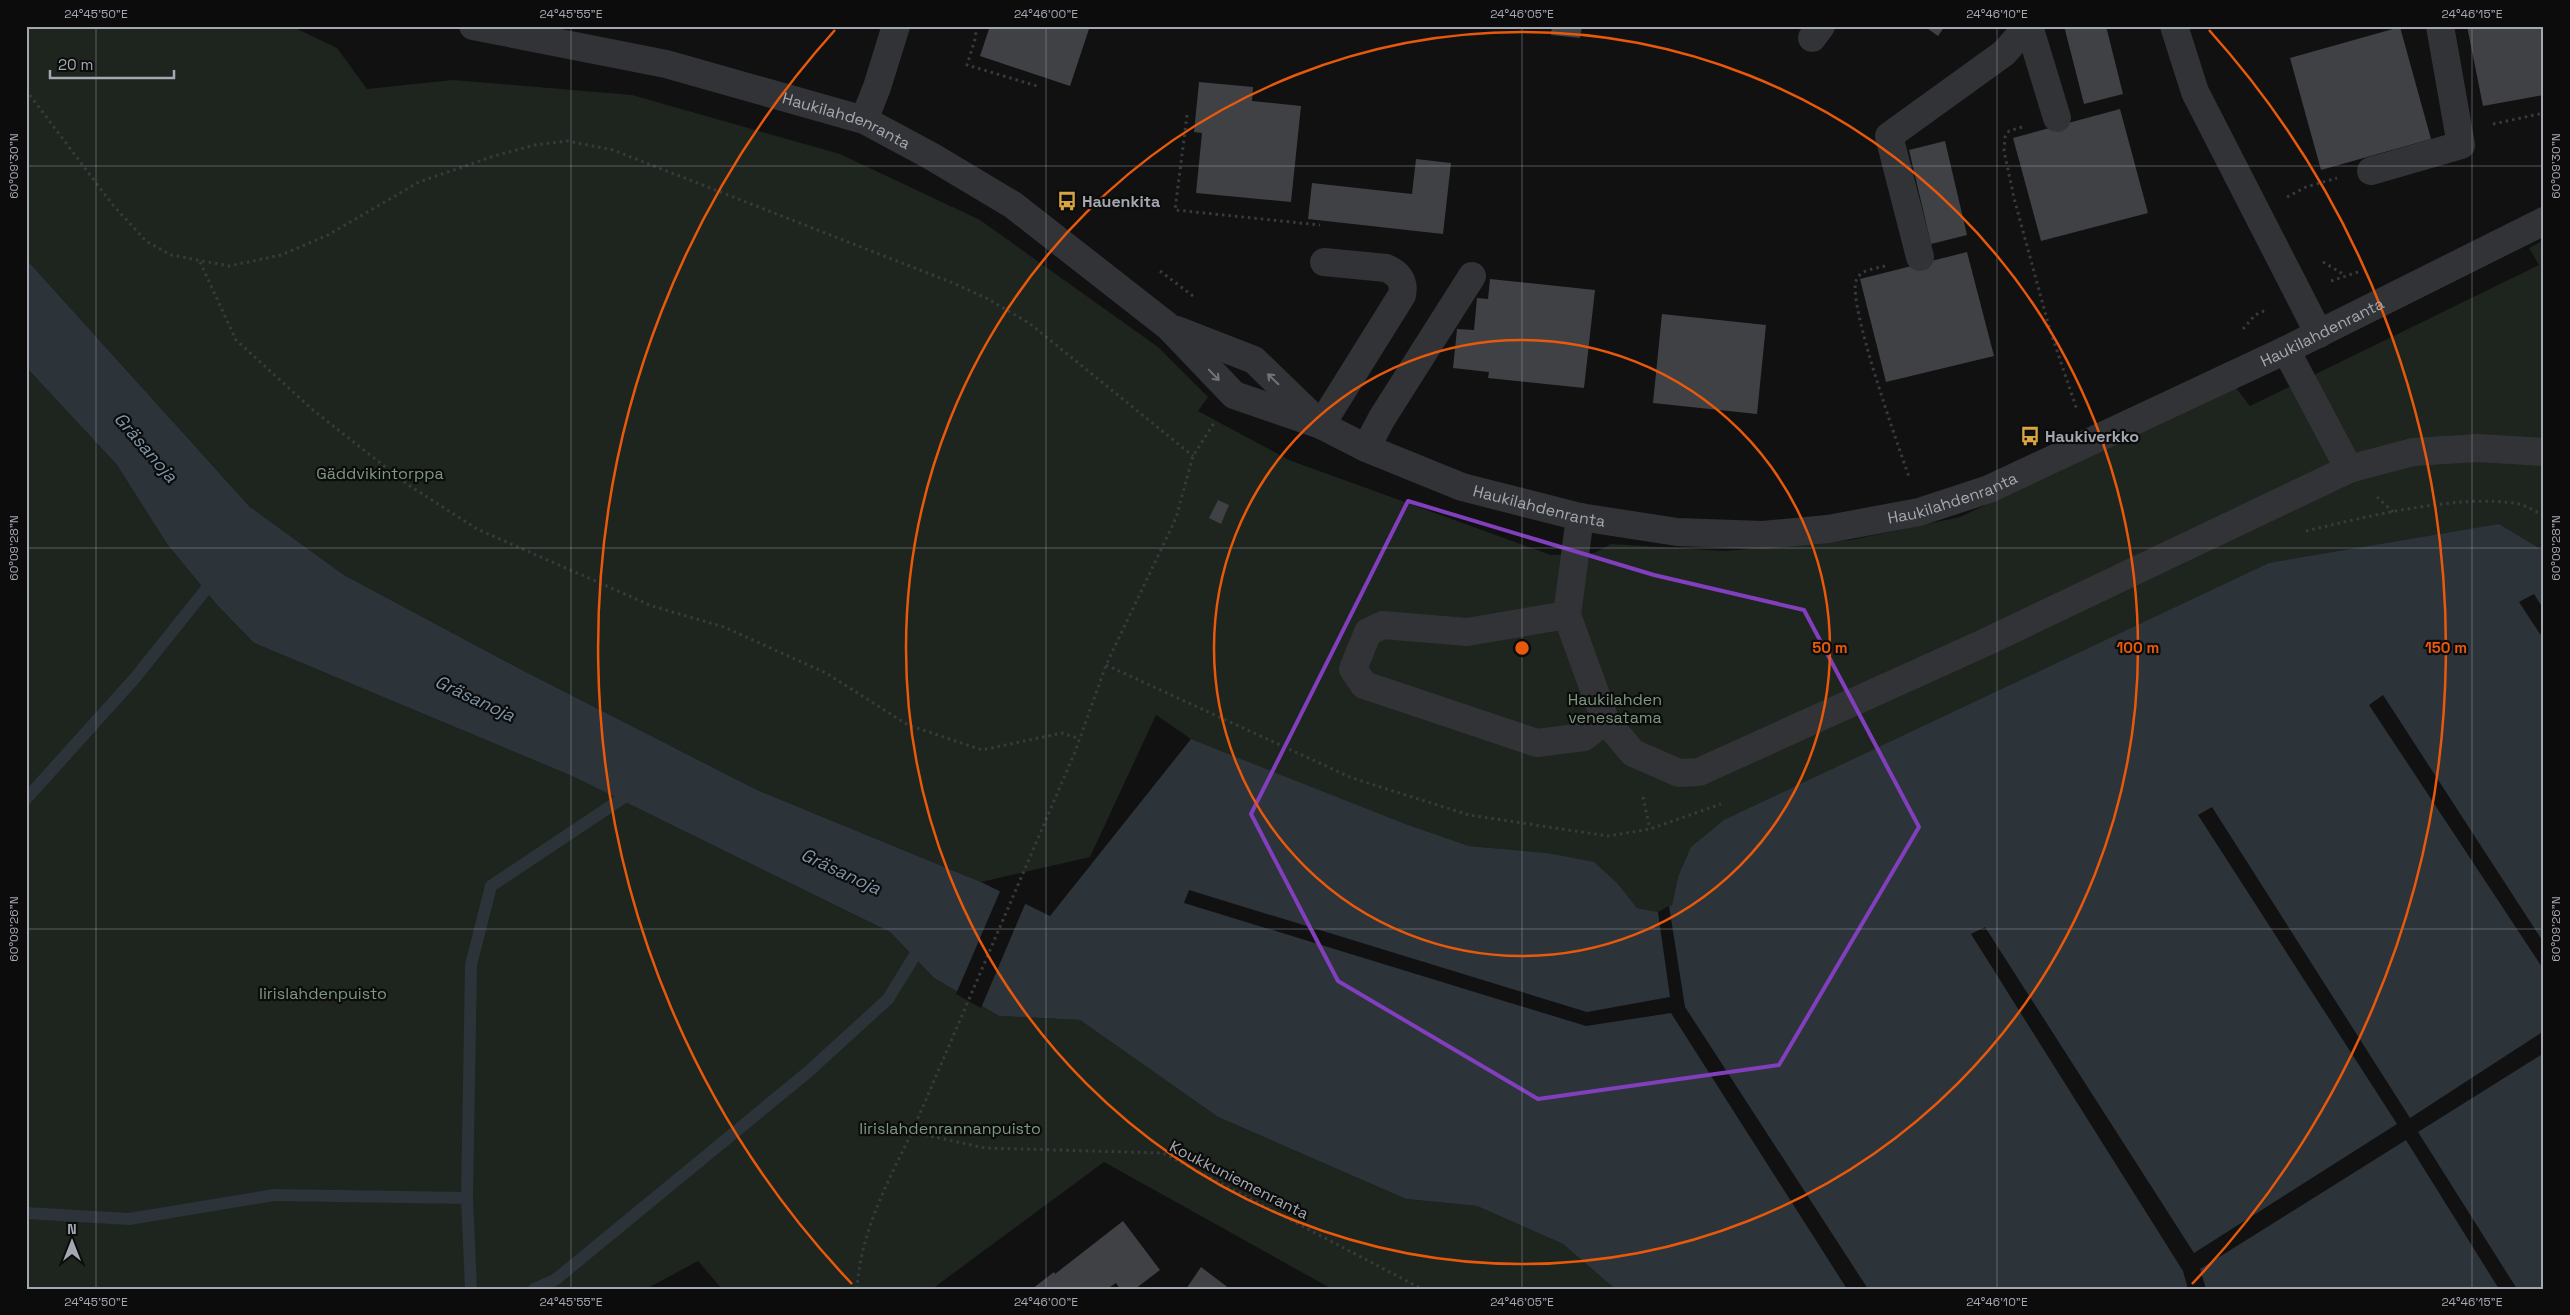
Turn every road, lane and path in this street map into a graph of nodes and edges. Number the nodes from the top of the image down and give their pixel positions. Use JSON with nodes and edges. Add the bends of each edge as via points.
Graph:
{"nodes":[{"id":1,"x":473,"y":26,"type":"edge"},
{"id":2,"x":975,"y":26,"type":"edge"},
{"id":3,"x":2028,"y":26,"type":"edge"},
{"id":4,"x":2174,"y":26,"type":"edge"},
{"id":5,"x":2440,"y":26,"type":"edge"},
{"id":6,"x":893,"y":27,"type":"edge"},
{"id":7,"x":1037,"y":86,"type":"dead end"},
{"id":8,"x":26,"y":90,"type":"edge"},
{"id":9,"x":2544,"y":113,"type":"edge"},
{"id":10,"x":1187,"y":114,"type":"dead end"},
{"id":11,"x":2057,"y":118,"type":"joint"},
{"id":12,"x":864,"y":120,"type":"junction"},
{"id":13,"x":2458,"y":130,"type":"junction"},
{"id":14,"x":2371,"y":171,"type":"joint"},
{"id":15,"x":2285,"y":199,"type":"dead end"},
{"id":16,"x":2544,"y":221,"type":"edge"},
{"id":17,"x":1324,"y":225,"type":"dead end"},
{"id":18,"x":1920,"y":257,"type":"joint"},
{"id":19,"x":200,"y":262,"type":"junction"},
{"id":20,"x":1324,"y":262,"type":"dead end"},
{"id":21,"x":1152,"y":266,"type":"dead end"},
{"id":22,"x":2368,"y":269,"type":"dead end"},
{"id":23,"x":1472,"y":276,"type":"dead end"},
{"id":24,"x":2299,"y":296,"type":"junction"},
{"id":25,"x":1199,"y":301,"type":"dead end"},
{"id":26,"x":1168,"y":327,"type":"junction"},
{"id":27,"x":2242,"y":330,"type":"dead end"},
{"id":28,"x":2319,"y":334,"type":"junction"},
{"id":29,"x":2286,"y":350,"type":"junction"},
{"id":30,"x":2087,"y":408,"type":"dead end"},
{"id":31,"x":2078,"y":412,"type":"junction"},
{"id":32,"x":2070,"y":416,"type":"dead end"},
{"id":33,"x":1218,"y":417,"type":"dead end"},
{"id":34,"x":1321,"y":425,"type":"junction"},
{"id":35,"x":1366,"y":448,"type":"junction"},
{"id":36,"x":2544,"y":452,"type":"edge"},
{"id":37,"x":1193,"y":456,"type":"junction"},
{"id":38,"x":2349,"y":469,"type":"junction"},
{"id":39,"x":1919,"y":476,"type":"dead end"},
{"id":40,"x":2544,"y":515,"type":"edge"},
{"id":41,"x":1580,"y":517,"type":"junction"},
{"id":42,"x":2297,"y":533,"type":"dead end"},
{"id":43,"x":1567,"y":615,"type":"junction"},
{"id":44,"x":1106,"y":664,"type":"junction"},
{"id":45,"x":1605,"y":720,"type":"junction"},
{"id":46,"x":1080,"y":739,"type":"junction"},
{"id":47,"x":1730,"y":800,"type":"dead end"},
{"id":48,"x":912,"y":1132,"type":"junction"},
{"id":49,"x":857,"y":1289,"type":"edge"},
{"id":50,"x":1422,"y":1289,"type":"edge"}],
"edges":[{"from":1,"to":12,"type":"street","name":"Haukilahdenranta","via":[[666,64]]},
{"from":2,"to":7,"type":"path","via":[[976,36],[967,65]]},
{"from":3,"to":11,"type":"street"},
{"from":3,"to":18,"type":"street","via":[[2004,53],[1889,136]]},
{"from":4,"to":24,"type":"street","via":[[2195,92]]},
{"from":5,"to":13,"type":"street"},
{"from":6,"to":12,"type":"street","via":[[877,87]]},
{"from":8,"to":19,"type":"path","via":[[112,204],[146,241],[171,255]]},
{"from":9,"to":13,"type":"path"},
{"from":10,"to":17,"type":"path","via":[[1175,210]]},
{"from":11,"to":31,"type":"path","via":[[2009,131],[2004,151],[2049,327]]},
{"from":12,"to":26,"type":"street","name":"Haukilahdenranta","via":[[1013,205]]},
{"from":13,"to":14,"type":"street","via":[[2461,145]]},
{"from":14,"to":15,"type":"path","via":[[2306,187]]},
{"from":16,"to":28,"type":"street","name":"Haukilahdenranta"},
{"from":18,"to":39,"type":"path","via":[[1863,272],[1856,281],[1855,289],[1856,306],[1881,394],[1910,480]]},
{"from":19,"to":37,"type":"path","via":[[229,266],[282,255],[328,235],[419,182],[494,156],[535,145],[567,141],[594,145],[986,298],[1029,323]]},
{"from":19,"to":46,"type":"path","via":[[236,340],[313,410],[399,478],[477,529],[652,606],[724,627],[826,674],[908,725],[982,750],[1062,733]]},
{"from":20,"to":34,"type":"street","via":[[1386,268],[1395,272],[1404,288]]},
{"from":21,"to":25,"type":"path"},
{"from":22,"to":24,"type":"path","via":[[2344,274]]},
{"from":23,"to":35,"type":"street"},
{"from":24,"to":27,"type":"path","via":[[2254,315]]},
{"from":24,"to":28,"type":"street"},
{"from":34,"to":26,"type":"street","name":"Haukilahdenranta","one_way":true,"via":[[1254,360]]},
{"from":26,"to":34,"type":"street","name":"Haukilahdenranta","one_way":true,"via":[[1234,395]]},
{"from":28,"to":29,"type":"street","name":"Haukilahdenranta"},
{"from":29,"to":38,"type":"street"},
{"from":29,"to":41,"type":"street","name":"Haukilahdenranta","via":[[1989,489],[1919,512],[1828,529],[1763,535],[1677,532]]},
{"from":30,"to":31,"type":"path"},
{"from":31,"to":32,"type":"path"},
{"from":33,"to":37,"type":"path"},
{"from":34,"to":35,"type":"street","name":"Haukilahdenranta"},
{"from":35,"to":41,"type":"street","name":"Haukilahdenranta","via":[[1462,487]]},
{"from":36,"to":38,"type":"street","via":[[2478,448],[2413,452]]},
{"from":37,"to":44,"type":"path","via":[[1176,518]]},
{"from":38,"to":45,"type":"street","via":[[1986,642],[1699,772],[1679,773],[1633,753]]},
{"from":40,"to":42,"type":"path","via":[[2520,504],[2484,501],[2366,517]]},
{"from":41,"to":43,"type":"street"},
{"from":43,"to":45,"type":"street"},
{"from":43,"to":45,"type":"street","via":[[1467,632],[1383,625],[1368,632],[1353,669],[1364,685],[1537,743],[1584,737]]},
{"from":44,"to":46,"type":"path"},
{"from":44,"to":47,"type":"path","via":[[1352,778],[1469,815],[1608,836],[1650,829]]},
{"from":46,"to":48,"type":"path"},
{"from":48,"to":49,"type":"path","via":[[884,1189],[858,1266]]},
{"from":48,"to":50,"type":"path","name":"Koukkuniemenranta","via":[[985,1148],[1163,1153]]}]}
